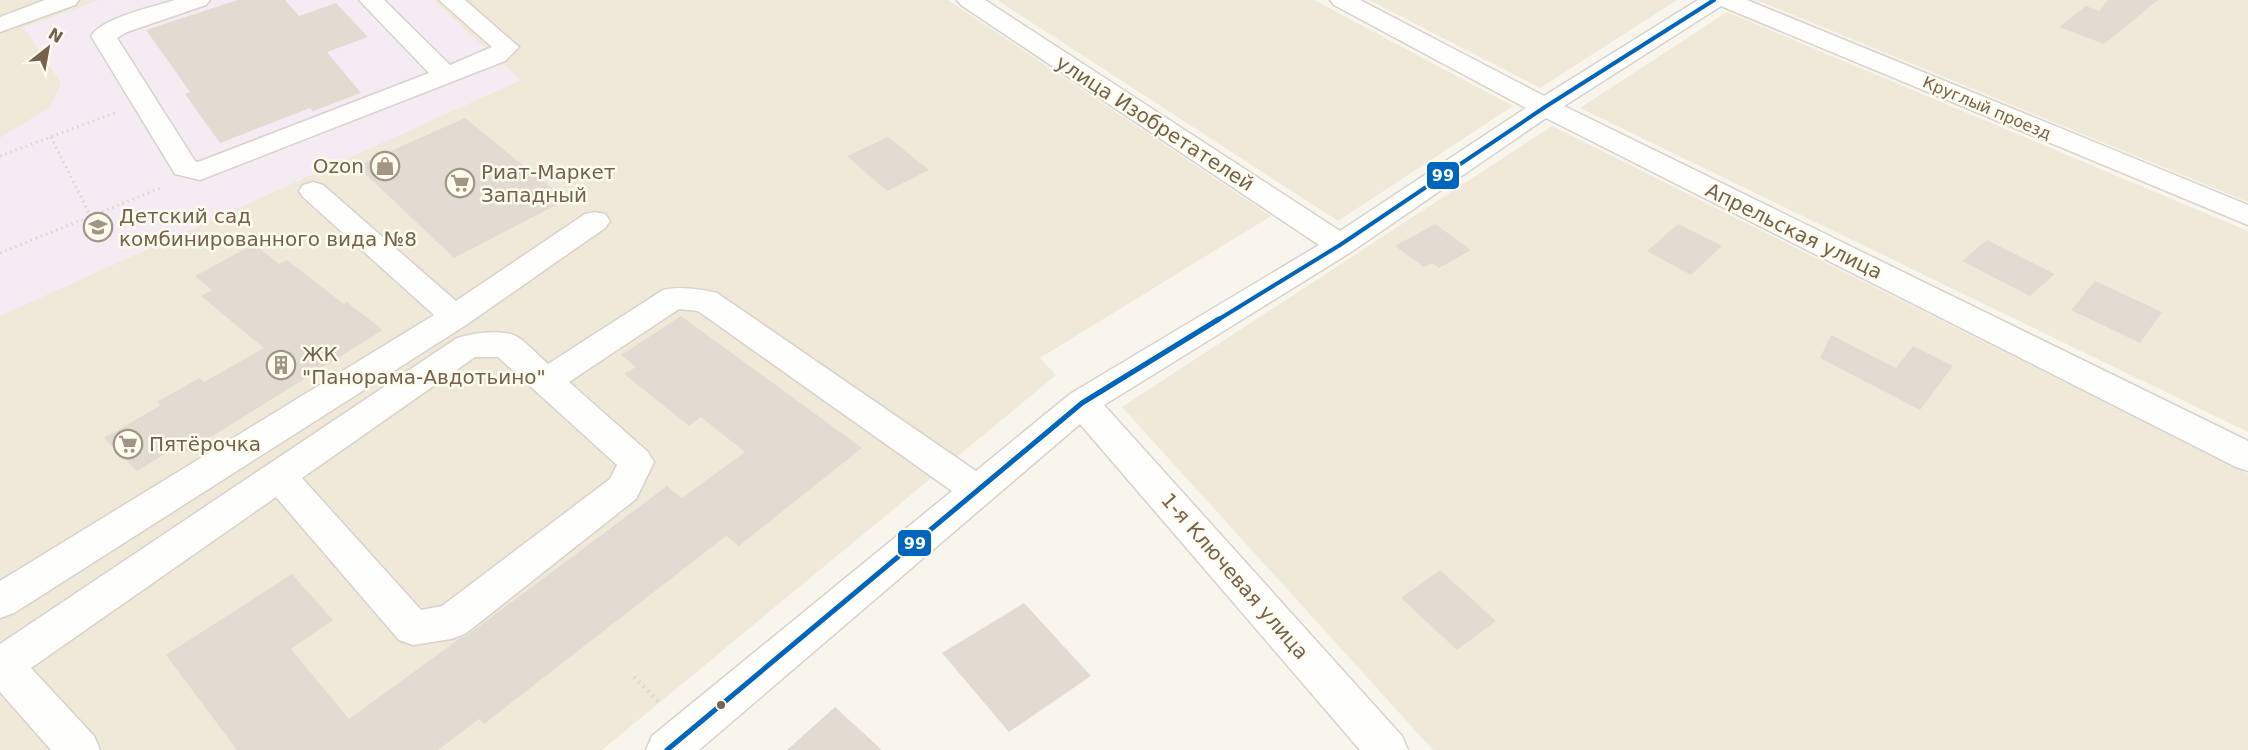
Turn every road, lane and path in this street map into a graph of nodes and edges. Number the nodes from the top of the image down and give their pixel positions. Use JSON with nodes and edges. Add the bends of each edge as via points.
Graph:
{"nodes":[{"id":1,"x":67,"y":0,"type":"edge"},
{"id":2,"x":198,"y":0,"type":"edge"},
{"id":3,"x":371,"y":0,"type":"edge"},
{"id":4,"x":451,"y":0,"type":"edge"},
{"id":5,"x":969,"y":0,"type":"edge"},
{"id":6,"x":1342,"y":0,"type":"edge"},
{"id":7,"x":1714,"y":0,"type":"edge"},
{"id":8,"x":1727,"y":0,"type":"edge"},
{"id":9,"x":16,"y":14,"type":"edge"},
{"id":10,"x":446,"y":76,"type":"junction"},
{"id":11,"x":144,"y":102,"type":"junction"},
{"id":12,"x":1545,"y":107,"type":"junction"},
{"id":13,"x":51,"y":137,"type":"junction"},
{"id":14,"x":0,"y":156,"type":"edge"},
{"id":15,"x":200,"y":171,"type":"junction"},
{"id":16,"x":314,"y":191,"type":"dead end"},
{"id":17,"x":2248,"y":216,"type":"edge"},
{"id":18,"x":91,"y":217,"type":"junction"},
{"id":19,"x":595,"y":221,"type":"dead end"},
{"id":20,"x":1340,"y":245,"type":"junction"},
{"id":21,"x":0,"y":254,"type":"edge"},
{"id":22,"x":455,"y":317,"type":"junction"},
{"id":23,"x":546,"y":381,"type":"junction"},
{"id":24,"x":1082,"y":403,"type":"junction"},
{"id":25,"x":2248,"y":457,"type":"edge"},
{"id":26,"x":278,"y":476,"type":"junction"},
{"id":27,"x":977,"y":490,"type":"junction"},
{"id":28,"x":0,"y":601,"type":"edge"},
{"id":29,"x":1,"y":664,"type":"edge"},
{"id":30,"x":634,"y":677,"type":"dead end"},
{"id":31,"x":664,"y":706,"type":"dead end"},
{"id":32,"x":79,"y":750,"type":"edge"},
{"id":33,"x":667,"y":750,"type":"edge"},
{"id":34,"x":1387,"y":750,"type":"edge"}],
"edges":[{"from":1,"to":9,"type":"street"},
{"from":2,"to":11,"type":"street","via":[[118,27],[103,36]]},
{"from":3,"to":10,"type":"street"},
{"from":4,"to":10,"type":"street","via":[[507,47]]},
{"from":5,"to":20,"type":"street","name":"улица Изобретателей"},
{"from":6,"to":12,"type":"street","name":"Апрельская улица"},
{"from":7,"to":12,"type":"street"},
{"from":8,"to":17,"type":"street","name":"Круглый проезд"},
{"from":10,"to":15,"type":"street"},
{"from":11,"to":13,"type":"path"},
{"from":11,"to":15,"type":"street","via":[[184,168]]},
{"from":12,"to":20,"type":"street"},
{"from":12,"to":25,"type":"street","name":"Апрельская улица"},
{"from":13,"to":14,"type":"path"},
{"from":13,"to":18,"type":"path"},
{"from":15,"to":18,"type":"path"},
{"from":16,"to":22,"type":"street"},
{"from":18,"to":21,"type":"path"},
{"from":19,"to":22,"type":"street"},
{"from":20,"to":24,"type":"street"},
{"from":22,"to":28,"type":"street"},
{"from":23,"to":26,"type":"street","via":[[506,345],[468,346]]},
{"from":23,"to":26,"type":"street","via":[[636,462],[623,489],[451,622],[413,628]]},
{"from":23,"to":27,"type":"street","via":[[674,298],[706,301]]},
{"from":24,"to":27,"type":"street"},
{"from":24,"to":34,"type":"street","name":"1-я Ключевая улица"},
{"from":26,"to":29,"type":"street"},
{"from":27,"to":33,"type":"street"},
{"from":29,"to":32,"type":"street"},
{"from":30,"to":31,"type":"path"}]}
